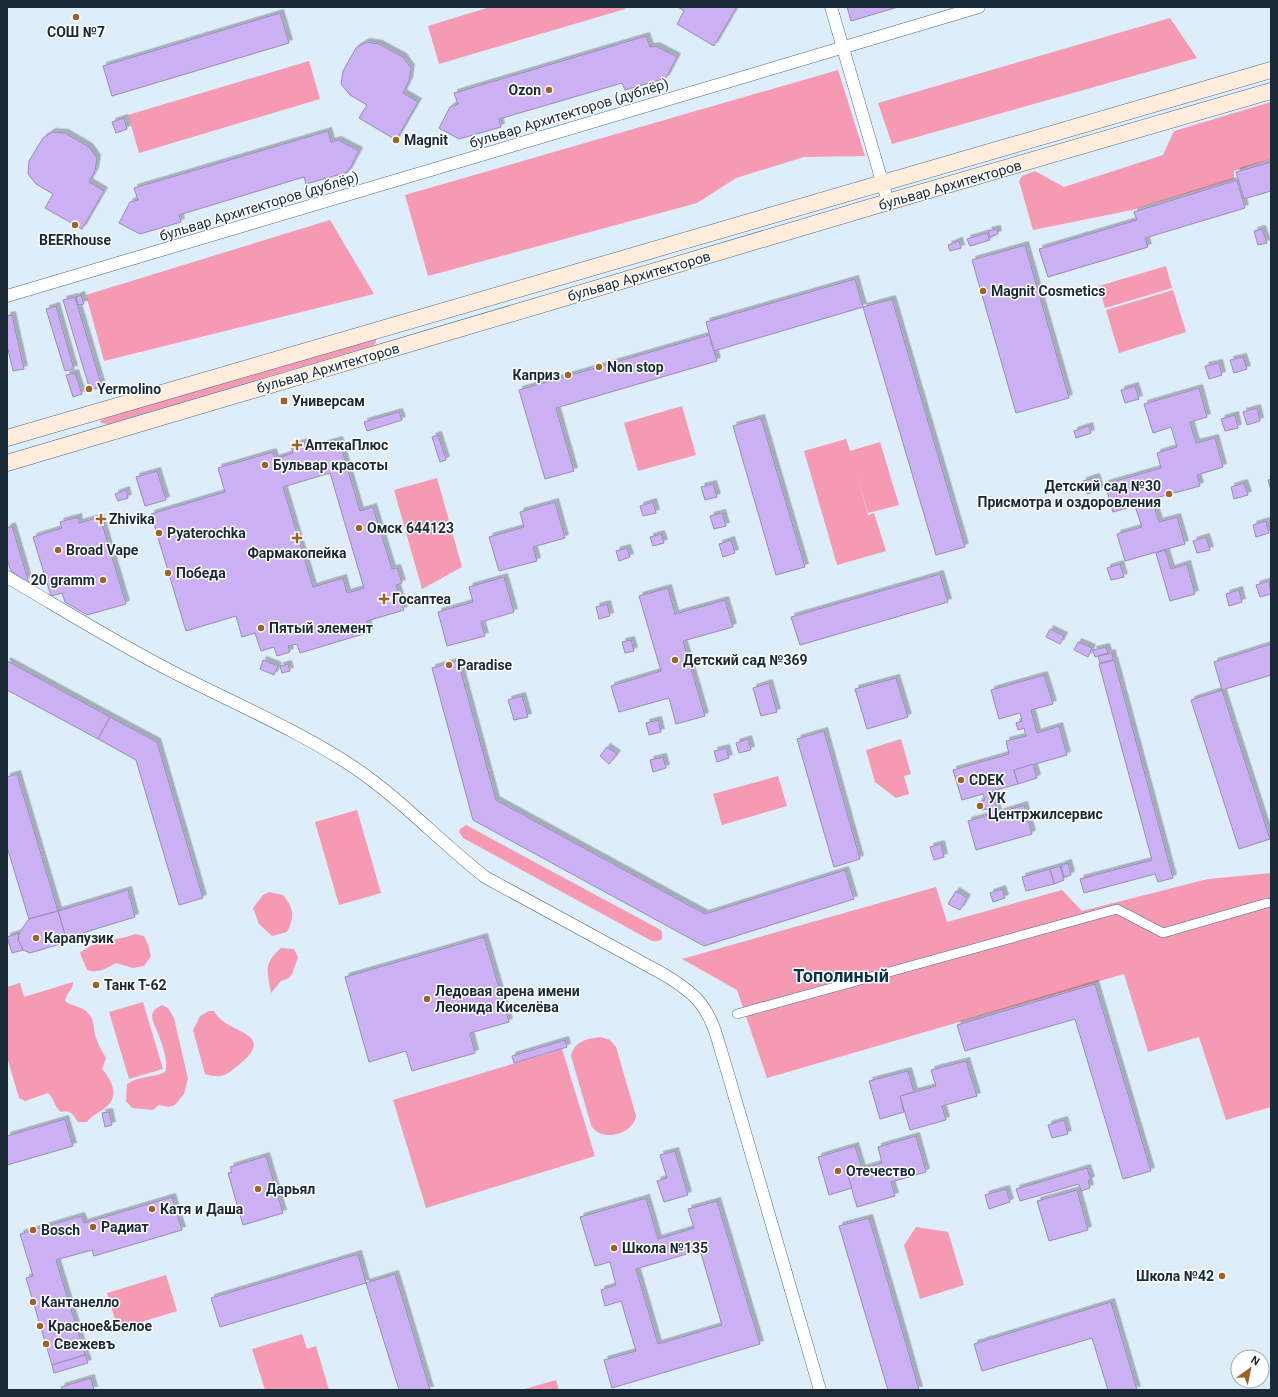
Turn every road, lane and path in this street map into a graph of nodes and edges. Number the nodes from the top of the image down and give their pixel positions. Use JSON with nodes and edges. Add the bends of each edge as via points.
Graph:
{"nodes":[{"id":1,"x":831,"y":7,"type":"edge"},
{"id":2,"x":979,"y":7,"type":"edge"},
{"id":3,"x":842,"y":48,"type":"junction"},
{"id":4,"x":1271,"y":70,"type":"edge"},
{"id":5,"x":1271,"y":91,"type":"edge"},
{"id":6,"x":882,"y":182,"type":"junction"},
{"id":7,"x":888,"y":202,"type":"junction"},
{"id":8,"x":7,"y":296,"type":"edge"},
{"id":9,"x":7,"y":438,"type":"edge"},
{"id":10,"x":7,"y":463,"type":"edge"},
{"id":11,"x":7,"y":577,"type":"edge"},
{"id":12,"x":1267,"y":903,"type":"dead end"},
{"id":13,"x":737,"y":1014,"type":"dead end"},
{"id":14,"x":820,"y":1390,"type":"edge"}],
"edges":[{"from":1,"to":3,"type":"street"},
{"from":2,"to":3,"type":"street","name":"бульвар Архитекторов (дублёр)"},
{"from":3,"to":6,"type":"street"},
{"from":3,"to":8,"type":"street","name":"бульвар Архитекторов (дублёр)"},
{"from":4,"to":6,"type":"main road","name":"бульвар Архитекторов"},
{"from":5,"to":7,"type":"main road","name":"бульвар Архитекторов"},
{"from":6,"to":7,"type":"street"},
{"from":6,"to":9,"type":"main road","name":"бульвар Архитекторов"},
{"from":7,"to":10,"type":"main road","name":"бульвар Архитекторов"},
{"from":11,"to":14,"type":"street","via":[[166,669],[317,745],[386,791],[485,877],[666,975],[701,1004],[713,1025],[726,1067]]},
{"from":12,"to":13,"type":"street","via":[[1163,933],[1117,909]]}]}
